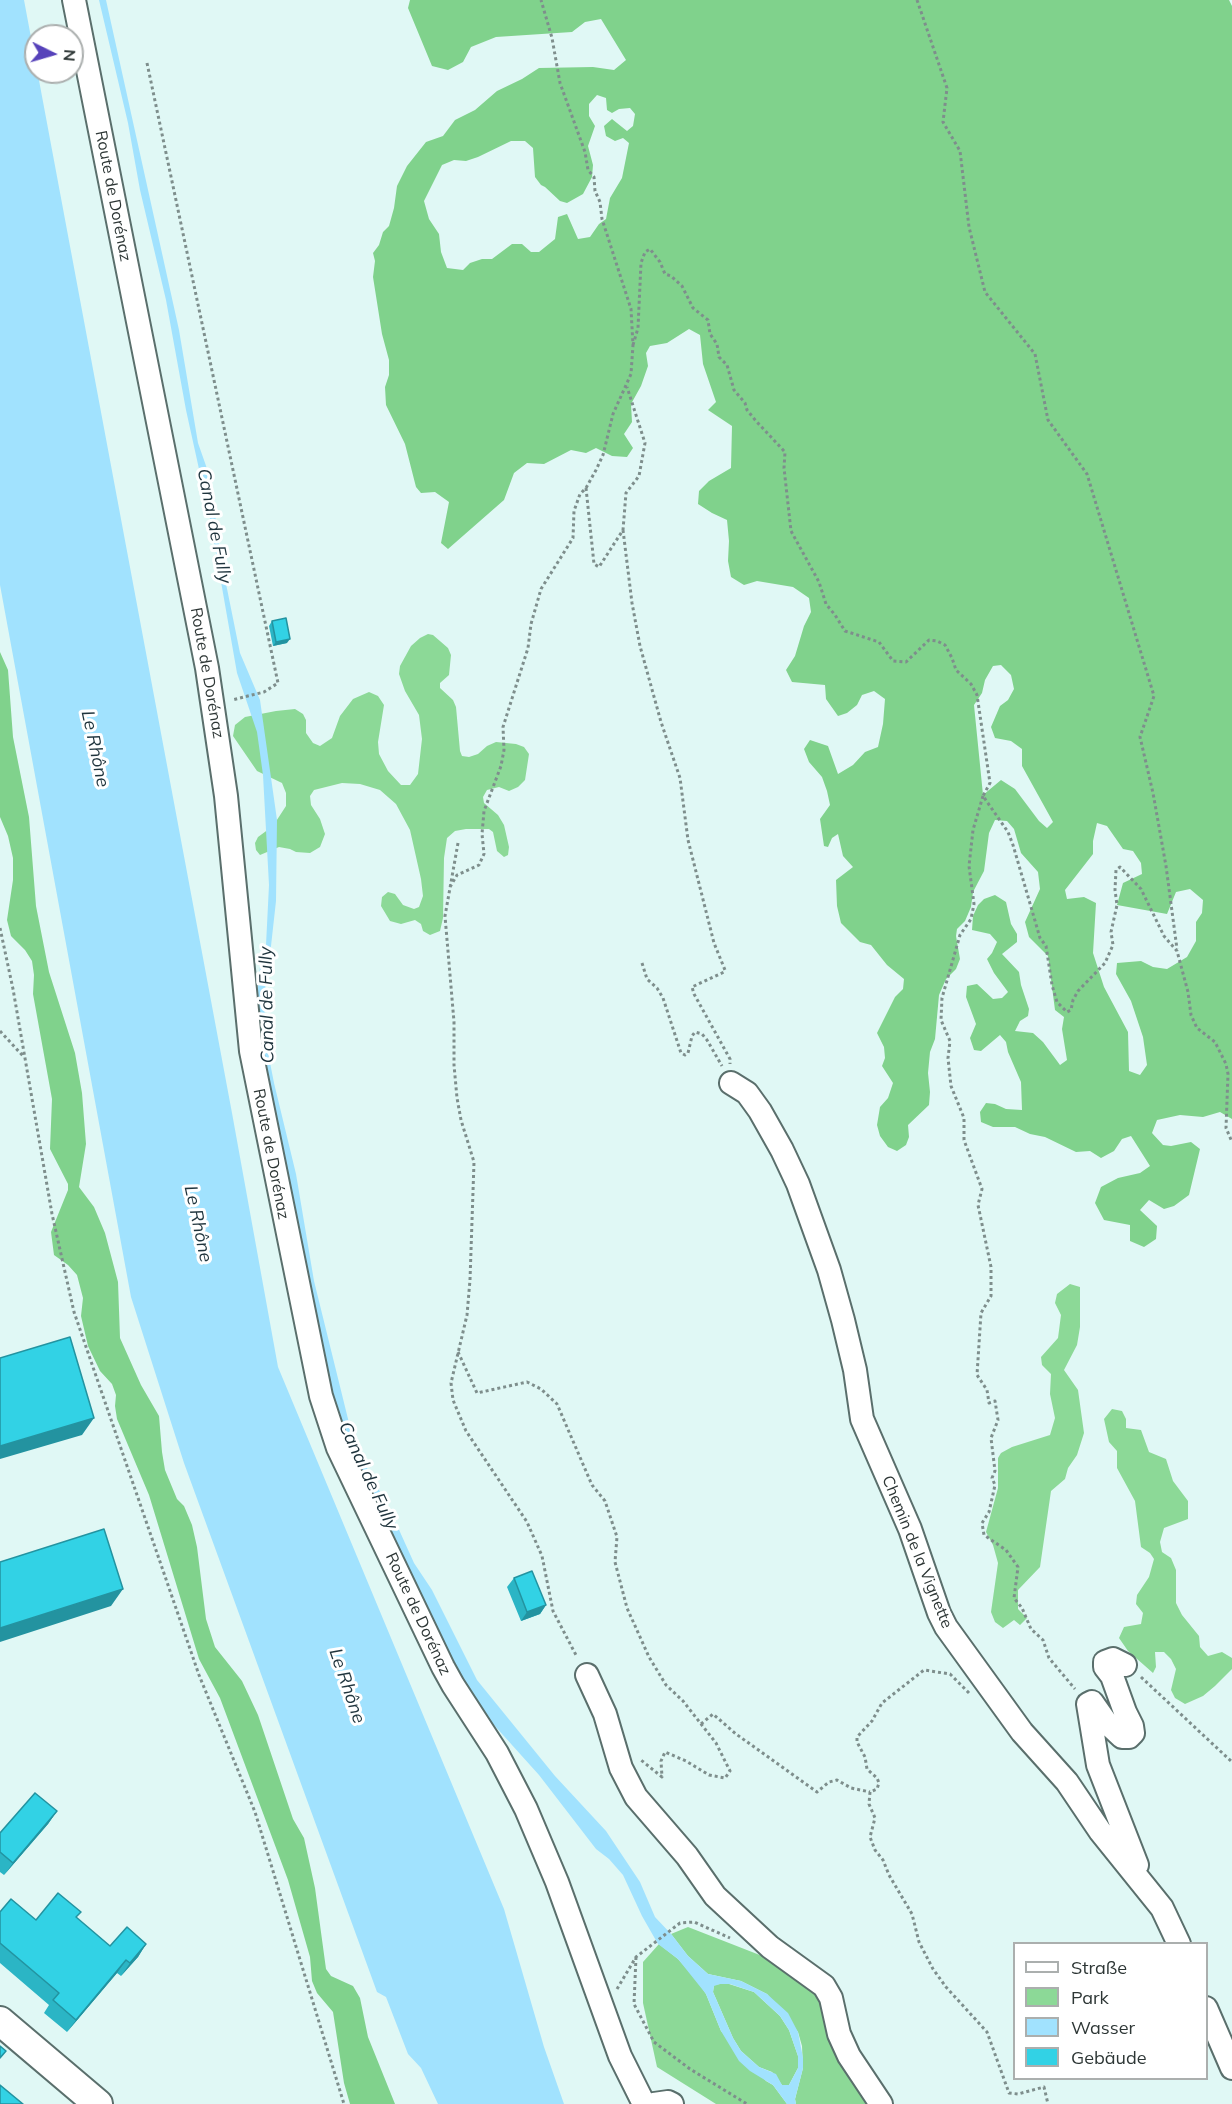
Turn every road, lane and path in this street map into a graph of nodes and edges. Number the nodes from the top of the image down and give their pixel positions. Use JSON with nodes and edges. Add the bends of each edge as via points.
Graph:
{"nodes":[{"id":1,"x":74,"y":0,"type":"edge"},
{"id":2,"x":542,"y":0,"type":"edge"},
{"id":3,"x":917,"y":0,"type":"edge"},
{"id":4,"x":147,"y":63,"type":"dead end"},
{"id":5,"x":633,"y":345,"type":"junction"},
{"id":6,"x":627,"y":386,"type":"junction"},
{"id":7,"x":586,"y":488,"type":"junction"},
{"id":8,"x":623,"y":531,"type":"junction"},
{"id":9,"x":213,"y":704,"type":"junction"},
{"id":10,"x":983,"y":796,"type":"junction"},
{"id":11,"x":458,"y":843,"type":"dead end"},
{"id":12,"x":450,"y":887,"type":"junction"},
{"id":13,"x":0,"y":928,"type":"edge"},
{"id":14,"x":1177,"y":951,"type":"junction"},
{"id":15,"x":642,"y":963,"type":"dead end"},
{"id":16,"x":0,"y":1031,"type":"edge"},
{"id":17,"x":25,"y":1057,"type":"junction"},
{"id":18,"x":731,"y":1083,"type":"junction"},
{"id":19,"x":1232,"y":1142,"type":"edge"},
{"id":20,"x":458,"y":1352,"type":"junction"},
{"id":21,"x":1125,"y":1665,"type":"joint"},
{"id":22,"x":587,"y":1675,"type":"joint"},
{"id":23,"x":973,"y":1696,"type":"dead end"},
{"id":24,"x":1088,"y":1704,"type":"junction"},
{"id":25,"x":701,"y":1724,"type":"junction"},
{"id":26,"x":612,"y":1737,"type":"junction"},
{"id":27,"x":1232,"y":1762,"type":"edge"},
{"id":28,"x":870,"y":1792,"type":"junction"},
{"id":29,"x":1149,"y":1890,"type":"junction"},
{"id":30,"x":680,"y":1923,"type":"dead end"},
{"id":31,"x":1178,"y":1942,"type":"edge"},
{"id":32,"x":636,"y":1957,"type":"junction"},
{"id":33,"x":617,"y":1990,"type":"dead end"},
{"id":34,"x":1208,"y":2013,"type":"edge"},
{"id":35,"x":0,"y":2021,"type":"edge"},
{"id":36,"x":1232,"y":2068,"type":"edge"},
{"id":37,"x":98,"y":2104,"type":"edge"},
{"id":38,"x":344,"y":2104,"type":"edge"},
{"id":39,"x":644,"y":2104,"type":"edge"},
{"id":40,"x":654,"y":2104,"type":"edge"},
{"id":41,"x":672,"y":2104,"type":"edge"},
{"id":42,"x":747,"y":2104,"type":"edge"},
{"id":43,"x":881,"y":2104,"type":"edge"},
{"id":44,"x":1048,"y":2104,"type":"edge"}],
"edges":[{"from":1,"to":9,"type":"street","name":"Route de Dorénaz"},
{"from":2,"to":5,"type":"path","via":[[560,83],[588,170],[594,177],[602,219],[631,309]]},
{"from":3,"to":14,"type":"path","via":[[947,88],[943,122],[960,152],[969,227],[985,292],[1035,354],[1048,420],[1087,474],[1154,696],[1140,737],[1166,866]]},
{"from":4,"to":9,"type":"path","via":[[278,683],[264,692]]},
{"from":5,"to":6,"type":"path"},
{"from":5,"to":10,"type":"path","via":[[638,328],[641,263],[650,249],[665,274],[682,286],[693,308],[708,320],[734,390],[751,416],[785,452],[791,531],[844,632],[879,642],[893,661],[906,662],[929,640],[937,641],[945,645],[956,670],[971,684],[977,695],[990,783]]},
{"from":6,"to":7,"type":"path","via":[[613,414],[603,455]]},
{"from":6,"to":8,"type":"path","via":[[645,443],[639,476],[626,493]]},
{"from":7,"to":8,"type":"path","via":[[594,564],[599,567]]},
{"from":7,"to":12,"type":"path","via":[[579,494],[574,511],[573,538],[541,589],[536,606],[528,648],[503,727],[501,766],[484,811],[484,854],[479,865],[457,875]]},
{"from":8,"to":18,"type":"path","via":[[640,646],[680,778],[688,840],[714,943],[725,970],[692,987],[730,1059]]},
{"from":9,"to":39,"type":"street","name":"Route de Dorénaz","via":[[251,1051],[328,1423],[443,1667],[497,1753],[526,1809],[614,2040]]},
{"from":10,"to":14,"type":"path","via":[[1014,844],[1040,938],[1046,946],[1057,1002],[1067,1012],[1078,991],[1105,963],[1113,945],[1111,932],[1117,905],[1114,890],[1116,870],[1120,867],[1141,889],[1164,936]]},
{"from":10,"to":24,"type":"path","via":[[973,830],[969,866],[974,904],[957,945],[942,998],[941,1020],[950,1041],[951,1086],[964,1118],[964,1140],[982,1189],[978,1206],[991,1267],[991,1296],[981,1313],[977,1375],[987,1390],[988,1403],[995,1401],[998,1420],[991,1437],[995,1485],[982,1524],[984,1535],[1006,1550],[1018,1567],[1014,1598],[1031,1629],[1043,1640],[1049,1658]]},
{"from":11,"to":12,"type":"path"},
{"from":12,"to":20,"type":"path","via":[[445,916],[454,1065],[461,1120],[474,1162],[470,1280]]},
{"from":13,"to":17,"type":"path"},
{"from":14,"to":19,"type":"path","via":[[1191,1015],[1197,1028],[1215,1042],[1226,1064],[1226,1128]]},
{"from":15,"to":18,"type":"path","via":[[646,979],[663,998],[681,1053],[688,1053],[695,1032],[702,1034]]},
{"from":16,"to":17,"type":"path"},
{"from":17,"to":38,"type":"path","via":[[52,1214],[74,1312],[199,1675],[255,1812]]},
{"from":18,"to":29,"type":"street","name":"Chemin de la Vignette","via":[[747,1093],[760,1111],[798,1184],[840,1310],[862,1419],[910,1529],[946,1627],[1022,1732],[1067,1782],[1100,1831]]},
{"from":20,"to":22,"type":"path","via":[[451,1383],[453,1400],[466,1431],[527,1522],[543,1556],[553,1611]]},
{"from":20,"to":25,"type":"path","via":[[477,1393],[527,1382],[557,1404],[592,1485],[605,1501],[618,1537],[615,1562],[627,1608],[644,1647],[666,1685]]},
{"from":21,"to":24,"type":"street","via":[[1113,1659],[1105,1662],[1133,1733],[1122,1737],[1092,1702]]},
{"from":21,"to":27,"type":"path"},
{"from":22,"to":26,"type":"street"},
{"from":23,"to":28,"type":"path","via":[[950,1674],[924,1670],[882,1703],[872,1722],[857,1737],[867,1768],[879,1783]]},
{"from":24,"to":29,"type":"street","via":[[1098,1765]]},
{"from":25,"to":26,"type":"path","via":[[730,1771],[725,1778],[709,1775],[665,1752],[662,1778]]},
{"from":25,"to":28,"type":"path","via":[[713,1714],[817,1792],[837,1780]]},
{"from":26,"to":43,"type":"street","via":[[632,1790],[687,1856],[710,1891],[770,1947],[828,1991],[849,2056]]},
{"from":28,"to":44,"type":"path","via":[[869,1804],[875,1818],[870,1838],[912,1914],[919,1942],[933,1969],[987,2032],[1009,2093],[1044,2087]]},
{"from":29,"to":31,"type":"street","name":"Chemin de la Vignette"},
{"from":30,"to":32,"type":"path"},
{"from":32,"to":33,"type":"path"},
{"from":32,"to":42,"type":"path","via":[[634,2004],[654,2042]]},
{"from":34,"to":36,"type":"street"},
{"from":35,"to":37,"type":"main road"},
{"from":40,"to":41,"type":"street"}]}
